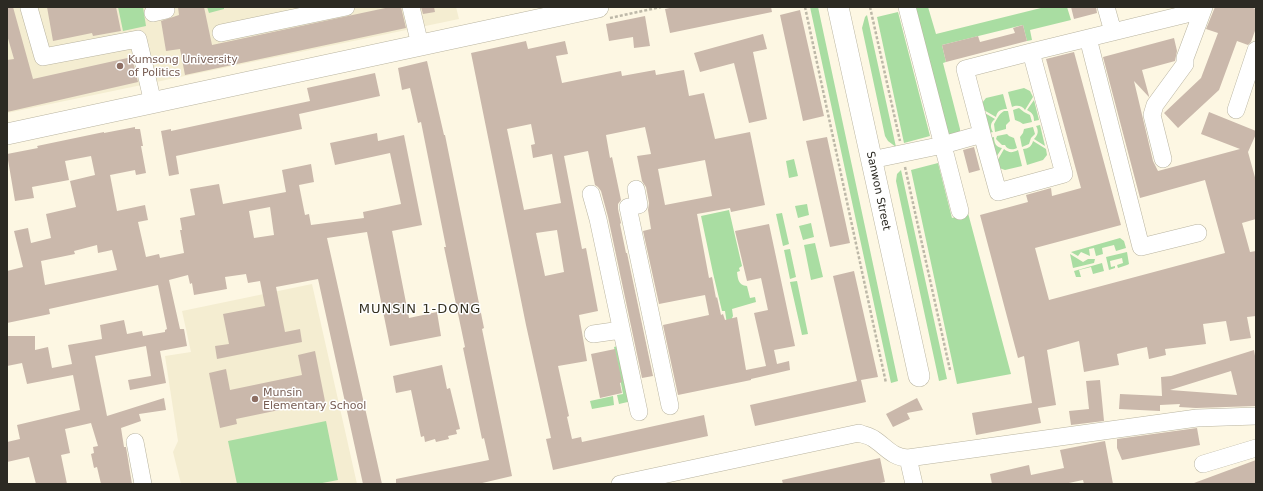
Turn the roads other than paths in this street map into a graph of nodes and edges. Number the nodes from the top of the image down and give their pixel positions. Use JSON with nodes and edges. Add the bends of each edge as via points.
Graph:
{"nodes":[{"id":1,"x":346,"y":7,"type":"edge"},
{"id":2,"x":411,"y":7,"type":"edge"},
{"id":3,"x":598,"y":7,"type":"edge"},
{"id":4,"x":838,"y":7,"type":"edge"},
{"id":5,"x":907,"y":7,"type":"edge"},
{"id":6,"x":1106,"y":7,"type":"edge"},
{"id":7,"x":29,"y":8,"type":"edge"},
{"id":8,"x":1203,"y":8,"type":"edge"},
{"id":9,"x":1113,"y":32,"type":"junction"},
{"id":10,"x":221,"y":34,"type":"dead end"},
{"id":11,"x":1088,"y":38,"type":"junction"},
{"id":12,"x":420,"y":45,"type":"junction"},
{"id":13,"x":1256,"y":50,"type":"edge"},
{"id":14,"x":1031,"y":52,"type":"junction"},
{"id":15,"x":153,"y":103,"type":"junction"},
{"id":16,"x":1236,"y":110,"type":"dead end"},
{"id":17,"x":7,"y":134,"type":"edge"},
{"id":18,"x":982,"y":134,"type":"junction"},
{"id":19,"x":943,"y":145,"type":"junction"},
{"id":20,"x":1163,"y":159,"type":"dead end"},
{"id":21,"x":871,"y":160,"type":"junction"},
{"id":22,"x":636,"y":189,"type":"dead end"},
{"id":23,"x":591,"y":194,"type":"dead end"},
{"id":24,"x":960,"y":211,"type":"dead end"},
{"id":25,"x":1198,"y":233,"type":"dead end"},
{"id":26,"x":621,"y":330,"type":"junction"},
{"id":27,"x":593,"y":334,"type":"dead end"},
{"id":28,"x":919,"y":376,"type":"dead end"},
{"id":29,"x":670,"y":406,"type":"dead end"},
{"id":30,"x":639,"y":412,"type":"dead end"},
{"id":31,"x":1256,"y":416,"type":"edge"},
{"id":32,"x":134,"y":442,"type":"dead end"},
{"id":33,"x":1256,"y":448,"type":"edge"},
{"id":34,"x":908,"y":458,"type":"junction"},
{"id":35,"x":1203,"y":464,"type":"dead end"},
{"id":36,"x":144,"y":484,"type":"edge"},
{"id":37,"x":620,"y":484,"type":"edge"},
{"id":38,"x":914,"y":484,"type":"edge"}],
"edges":[{"from":1,"to":10,"type":"street"},
{"from":2,"to":12,"type":"street"},
{"from":3,"to":12,"type":"main road"},
{"from":4,"to":21,"type":"main road","name":"Sanwon Street"},
{"from":5,"to":19,"type":"street"},
{"from":6,"to":9,"type":"street"},
{"from":7,"to":15,"type":"street","via":[[43,57],[138,39]]},
{"from":8,"to":9,"type":"street"},
{"from":8,"to":20,"type":"street","via":[[1185,64],[1155,105],[1152,114]]},
{"from":9,"to":11,"type":"street"},
{"from":11,"to":14,"type":"street"},
{"from":11,"to":25,"type":"street","via":[[1141,247]]},
{"from":12,"to":15,"type":"main road"},
{"from":13,"to":16,"type":"street"},
{"from":14,"to":18,"type":"street","via":[[965,69]]},
{"from":14,"to":18,"type":"street","via":[[1064,174],[998,192]]},
{"from":15,"to":17,"type":"main road"},
{"from":18,"to":19,"type":"street"},
{"from":19,"to":21,"type":"street"},
{"from":19,"to":24,"type":"street"},
{"from":21,"to":28,"type":"main road","name":"Sanwon Street"},
{"from":22,"to":29,"type":"street","via":[[639,205],[628,207]]},
{"from":23,"to":26,"type":"street"},
{"from":26,"to":27,"type":"street"},
{"from":26,"to":30,"type":"street"},
{"from":31,"to":34,"type":"street","via":[[1197,418]]},
{"from":32,"to":36,"type":"street"},
{"from":33,"to":35,"type":"street"},
{"from":34,"to":37,"type":"street","via":[[901,458],[888,452],[873,438],[859,433]]},
{"from":34,"to":38,"type":"street"}]}
